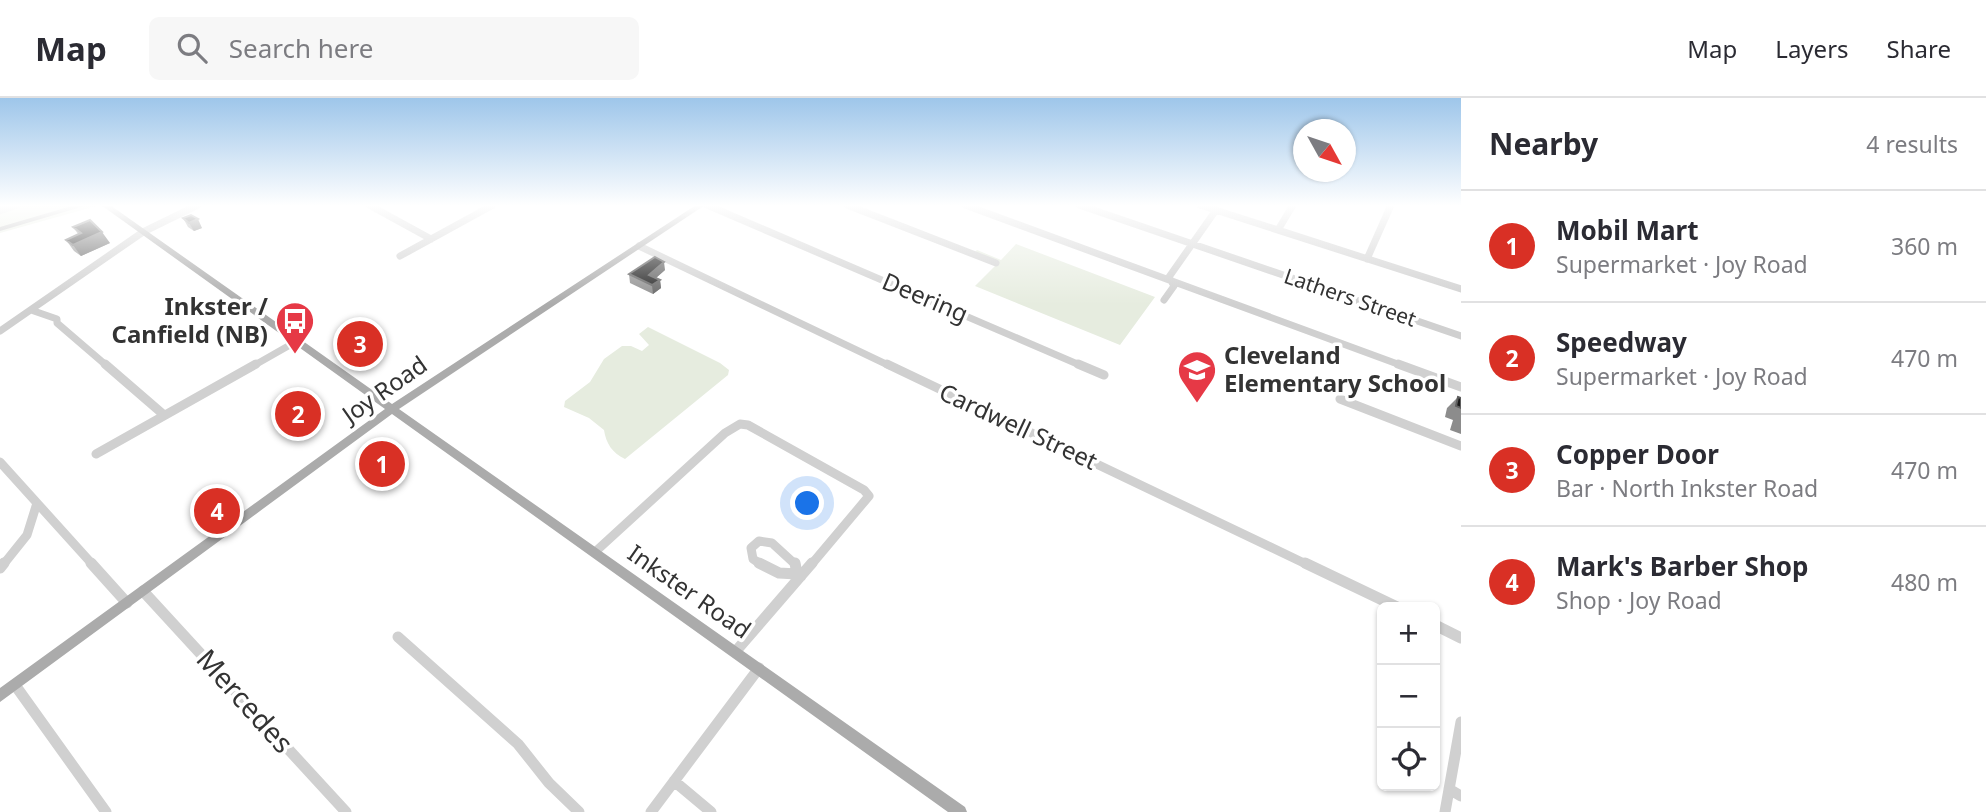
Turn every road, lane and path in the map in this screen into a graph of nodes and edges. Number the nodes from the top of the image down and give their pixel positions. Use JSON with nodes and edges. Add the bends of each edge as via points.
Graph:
{"nodes":[{"id":1,"x":135,"y":238,"type":"edge"},
{"id":2,"x":153,"y":238,"type":"edge"},
{"id":3,"x":651,"y":238,"type":"edge"},
{"id":4,"x":785,"y":238,"type":"edge"},
{"id":5,"x":933,"y":238,"type":"edge"},
{"id":6,"x":1055,"y":238,"type":"edge"},
{"id":7,"x":1176,"y":238,"type":"edge"},
{"id":8,"x":1196,"y":238,"type":"edge"},
{"id":9,"x":1304,"y":238,"type":"edge"},
{"id":10,"x":1376,"y":238,"type":"edge"},
{"id":11,"x":431,"y":239,"type":"edge"},
{"id":12,"x":1192,"y":244,"type":"junction"},
{"id":13,"x":639,"y":246,"type":"junction"},
{"id":14,"x":400,"y":256,"type":"dead end"},
{"id":15,"x":1367,"y":259,"type":"junction"},
{"id":16,"x":996,"y":263,"type":"dead end"},
{"id":17,"x":1171,"y":281,"type":"junction"},
{"id":18,"x":1461,"y":289,"type":"edge"},
{"id":19,"x":1164,"y":300,"type":"dead end"},
{"id":20,"x":28,"y":312,"type":"junction"},
{"id":21,"x":57,"y":323,"type":"joint"},
{"id":22,"x":0,"y":331,"type":"edge"},
{"id":23,"x":1461,"y":336,"type":"edge"},
{"id":24,"x":297,"y":341,"type":"junction"},
{"id":25,"x":1104,"y":375,"type":"dead end"},
{"id":26,"x":1461,"y":387,"type":"edge"},
{"id":27,"x":1340,"y":399,"type":"dead end"},
{"id":28,"x":393,"y":408,"type":"junction"},
{"id":29,"x":164,"y":415,"type":"junction"},
{"id":30,"x":1461,"y":446,"type":"edge"},
{"id":31,"x":96,"y":453,"type":"dead end"},
{"id":32,"x":0,"y":462,"type":"edge"},
{"id":33,"x":37,"y":503,"type":"junction"},
{"id":34,"x":595,"y":552,"type":"junction"},
{"id":35,"x":0,"y":568,"type":"edge"},
{"id":36,"x":799,"y":575,"type":"junction"},
{"id":37,"x":143,"y":590,"type":"junction"},
{"id":38,"x":1387,"y":602,"type":"edge"},
{"id":39,"x":127,"y":603,"type":"junction"},
{"id":40,"x":1440,"y":628,"type":"edge"},
{"id":41,"x":398,"y":637,"type":"dead end"},
{"id":42,"x":1461,"y":638,"type":"edge"},
{"id":43,"x":736,"y":651,"type":"junction"},
{"id":44,"x":755,"y":673,"type":"junction"},
{"id":45,"x":15,"y":685,"type":"junction"},
{"id":46,"x":0,"y":695,"type":"edge"},
{"id":47,"x":1461,"y":723,"type":"edge"},
{"id":48,"x":674,"y":781,"type":"junction"},
{"id":49,"x":1455,"y":793,"type":"edge"},
{"id":50,"x":106,"y":812,"type":"edge"},
{"id":51,"x":346,"y":812,"type":"edge"},
{"id":52,"x":579,"y":812,"type":"edge"},
{"id":53,"x":651,"y":812,"type":"edge"},
{"id":54,"x":711,"y":812,"type":"edge"},
{"id":55,"x":960,"y":812,"type":"edge"},
{"id":56,"x":1445,"y":812,"type":"edge"}],
"edges":[{"from":1,"to":20,"type":"street"},
{"from":2,"to":24,"type":"main road","name":"Inkster Road"},
{"from":3,"to":13,"type":"main road","name":"Joy Road"},
{"from":4,"to":25,"type":"street","name":"Deering"},
{"from":5,"to":16,"type":"street"},
{"from":6,"to":17,"type":"street"},
{"from":7,"to":12,"type":"street","name":"Lathers Street"},
{"from":8,"to":12,"type":"street"},
{"from":9,"to":15,"type":"street"},
{"from":10,"to":15,"type":"street"},
{"from":11,"to":14,"type":"street"},
{"from":12,"to":17,"type":"street","via":[[1169,277]]},
{"from":12,"to":23,"type":"street","name":"Lathers Street"},
{"from":13,"to":28,"type":"main road","name":"Joy Road"},
{"from":13,"to":38,"type":"street","name":"Cardwell Street"},
{"from":15,"to":18,"type":"street"},
{"from":17,"to":19,"type":"street","via":[[1174,286]]},
{"from":17,"to":26,"type":"street"},
{"from":20,"to":21,"type":"street"},
{"from":20,"to":22,"type":"street"},
{"from":21,"to":29,"type":"street"},
{"from":24,"to":28,"type":"main road","name":"Inkster Road"},
{"from":24,"to":29,"type":"street"},
{"from":27,"to":30,"type":"street"},
{"from":28,"to":34,"type":"main road","name":"Inkster Road"},
{"from":28,"to":37,"type":"main road","name":"Joy Road"},
{"from":29,"to":31,"type":"street"},
{"from":32,"to":33,"type":"street"},
{"from":33,"to":35,"type":"street","via":[[27,536]]},
{"from":33,"to":39,"type":"street"},
{"from":34,"to":36,"type":"street","via":[[725,433],[735,425],[748,425],[869,496]]},
{"from":34,"to":43,"type":"main road","name":"Inkster Road"},
{"from":36,"to":36,"type":"street","via":[[796,564],[772,543],[759,541],[751,548],[753,559],[770,569],[785,576]]},
{"from":36,"to":43,"type":"street"},
{"from":37,"to":39,"type":"main road","name":"Joy Road"},
{"from":37,"to":51,"type":"street","name":"Mercedes"},
{"from":39,"to":45,"type":"main road","name":"Joy Road"},
{"from":40,"to":42,"type":"street"},
{"from":41,"to":52,"type":"street","via":[[518,744]]},
{"from":43,"to":44,"type":"main road","name":"Inkster Road"},
{"from":44,"to":48,"type":"street"},
{"from":44,"to":55,"type":"main road","name":"Inkster Road"},
{"from":45,"to":46,"type":"main road","name":"Joy Road"},
{"from":45,"to":50,"type":"street"},
{"from":47,"to":49,"type":"street"},
{"from":48,"to":53,"type":"street"},
{"from":48,"to":54,"type":"street"},
{"from":49,"to":56,"type":"street"}]}
